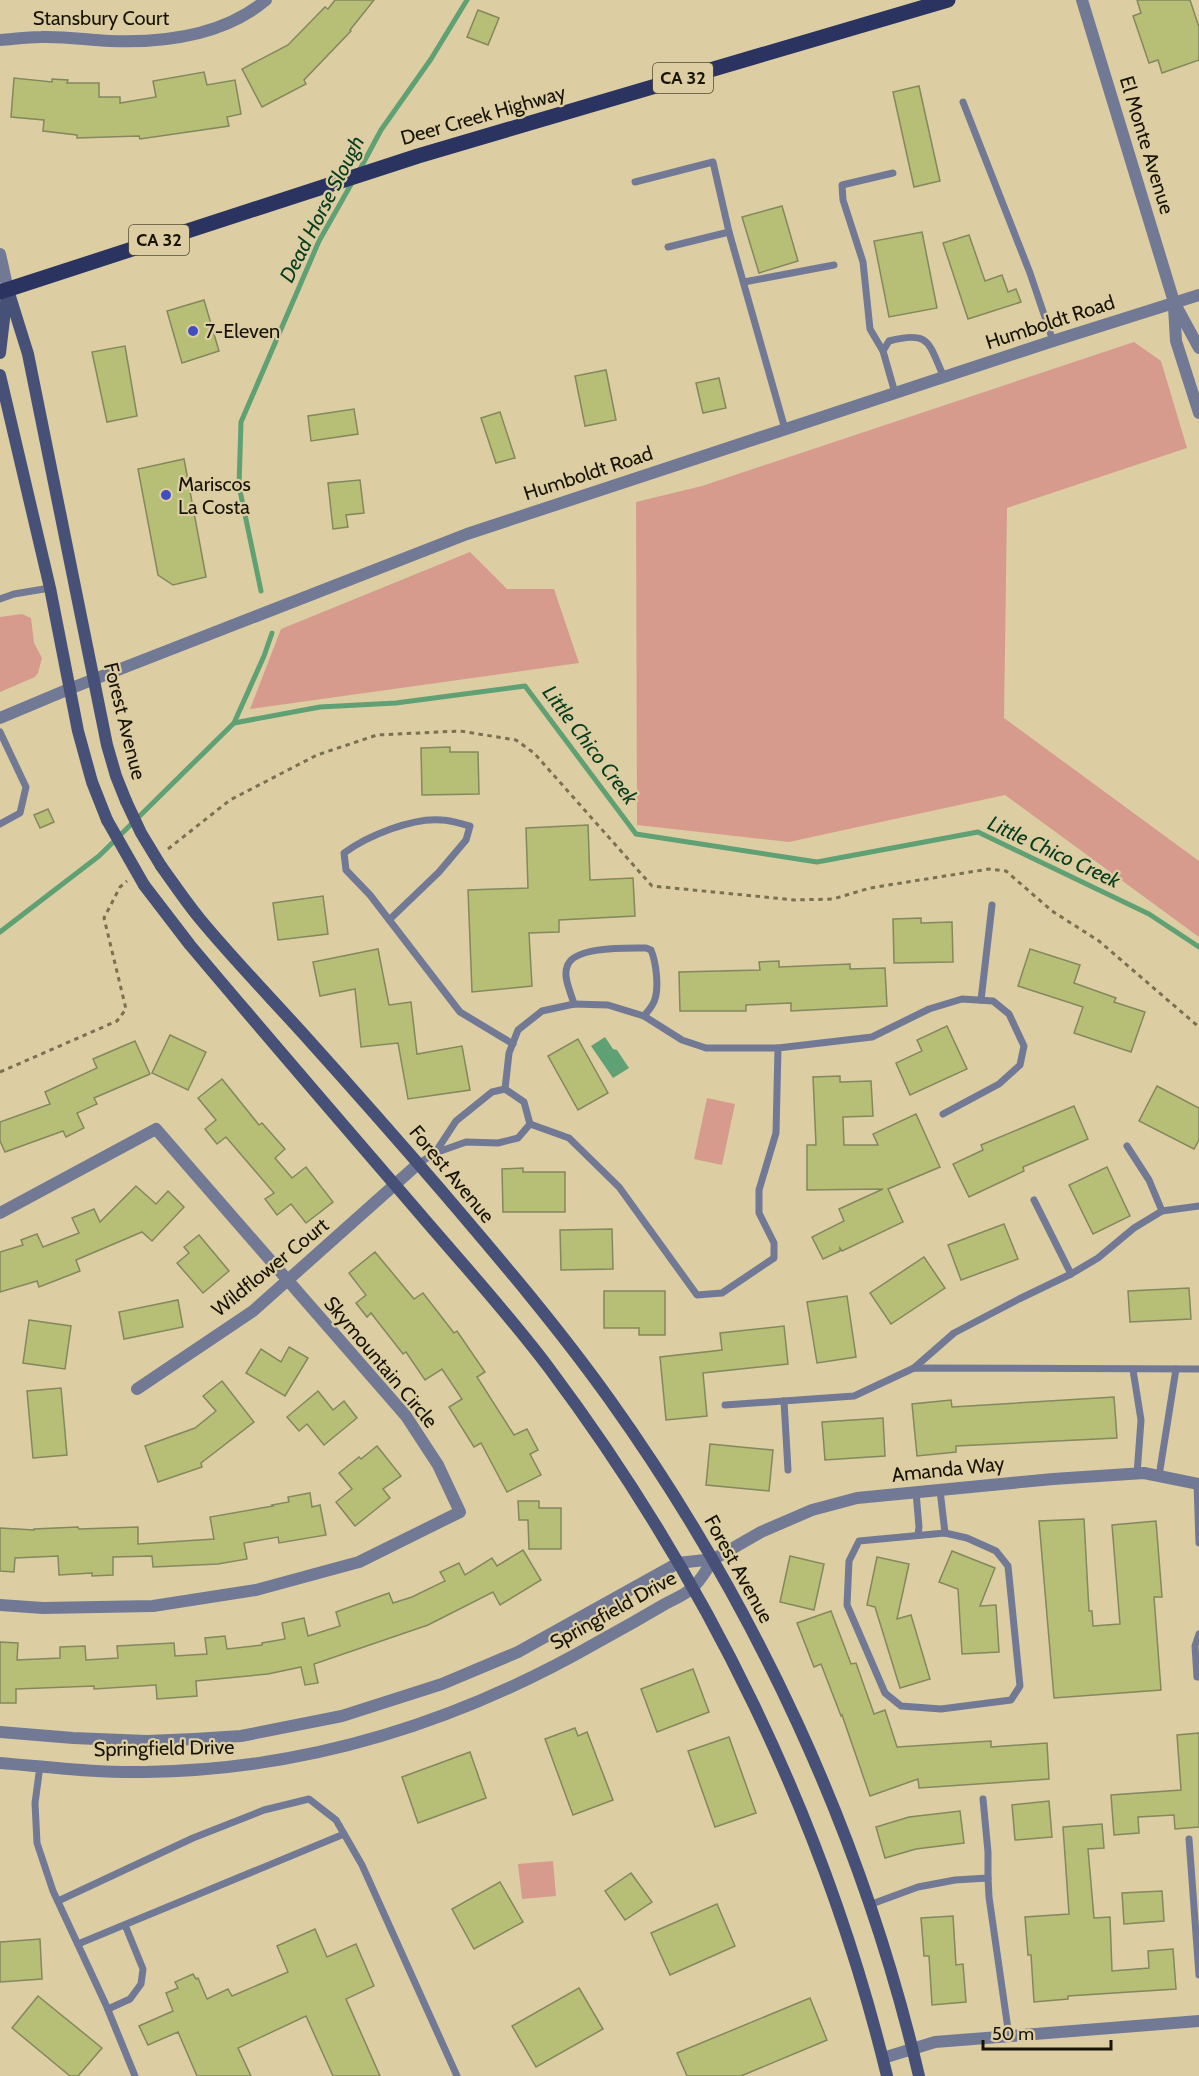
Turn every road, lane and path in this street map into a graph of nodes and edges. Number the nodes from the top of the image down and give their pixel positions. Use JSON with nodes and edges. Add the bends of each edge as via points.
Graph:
{"nodes":[{"id":1,"x":266,"y":0,"type":"edge"},
{"id":2,"x":948,"y":0,"type":"edge"},
{"id":3,"x":1082,"y":0,"type":"edge"},
{"id":4,"x":0,"y":40,"type":"edge"},
{"id":5,"x":963,"y":102,"type":"dead end"},
{"id":6,"x":893,"y":173,"type":"dead end"},
{"id":7,"x":635,"y":182,"type":"dead end"},
{"id":8,"x":729,"y":232,"type":"junction"},
{"id":9,"x":668,"y":247,"type":"dead end"},
{"id":10,"x":0,"y":254,"type":"edge"},
{"id":11,"x":834,"y":265,"type":"dead end"},
{"id":12,"x":744,"y":282,"type":"junction"},
{"id":13,"x":4,"y":291,"type":"edge"},
{"id":14,"x":1199,"y":295,"type":"edge"},
{"id":15,"x":1174,"y":302,"type":"junction"},
{"id":16,"x":1053,"y":340,"type":"junction"},
{"id":17,"x":1199,"y":348,"type":"edge"},
{"id":18,"x":883,"y":351,"type":"junction"},
{"id":19,"x":0,"y":353,"type":"edge"},
{"id":20,"x":0,"y":375,"type":"edge"},
{"id":21,"x":944,"y":377,"type":"junction"},
{"id":22,"x":895,"y":393,"type":"junction"},
{"id":23,"x":1199,"y":412,"type":"edge"},
{"id":24,"x":785,"y":429,"type":"junction"},
{"id":25,"x":50,"y":588,"type":"junction"},
{"id":26,"x":0,"y":599,"type":"edge"},
{"id":27,"x":93,"y":679,"type":"junction"},
{"id":28,"x":69,"y":689,"type":"junction"},
{"id":29,"x":0,"y":718,"type":"edge"},
{"id":30,"x":0,"y":732,"type":"edge"},
{"id":31,"x":0,"y":824,"type":"edge"},
{"id":32,"x":166,"y":851,"type":"dead end"},
{"id":33,"x":129,"y":879,"type":"dead end"},
{"id":34,"x":992,"y":904,"type":"dead end"},
{"id":35,"x":388,"y":920,"type":"junction"},
{"id":36,"x":981,"y":1000,"type":"junction"},
{"id":37,"x":574,"y":1004,"type":"junction"},
{"id":38,"x":644,"y":1016,"type":"junction"},
{"id":39,"x":1199,"y":1027,"type":"edge"},
{"id":40,"x":513,"y":1044,"type":"junction"},
{"id":41,"x":778,"y":1048,"type":"junction"},
{"id":42,"x":0,"y":1072,"type":"edge"},
{"id":43,"x":505,"y":1089,"type":"junction"},
{"id":44,"x":943,"y":1114,"type":"dead end"},
{"id":45,"x":530,"y":1124,"type":"junction"},
{"id":46,"x":1127,"y":1146,"type":"dead end"},
{"id":47,"x":435,"y":1153,"type":"junction"},
{"id":48,"x":418,"y":1164,"type":"junction"},
{"id":49,"x":396,"y":1186,"type":"junction"},
{"id":50,"x":1034,"y":1200,"type":"dead end"},
{"id":51,"x":1199,"y":1206,"type":"edge"},
{"id":52,"x":1162,"y":1211,"type":"junction"},
{"id":53,"x":0,"y":1213,"type":"edge"},
{"id":54,"x":1071,"y":1274,"type":"junction"},
{"id":55,"x":287,"y":1281,"type":"junction"},
{"id":56,"x":914,"y":1368,"type":"junction"},
{"id":57,"x":1199,"y":1368,"type":"edge"},
{"id":58,"x":1176,"y":1369,"type":"junction"},
{"id":59,"x":1133,"y":1370,"type":"junction"},
{"id":60,"x":136,"y":1389,"type":"dead end"},
{"id":61,"x":784,"y":1401,"type":"junction"},
{"id":62,"x":725,"y":1405,"type":"dead end"},
{"id":63,"x":788,"y":1470,"type":"dead end"},
{"id":64,"x":1137,"y":1473,"type":"junction"},
{"id":65,"x":1159,"y":1476,"type":"junction"},
{"id":66,"x":1198,"y":1483,"type":"edge"},
{"id":67,"x":940,"y":1490,"type":"junction"},
{"id":68,"x":916,"y":1492,"type":"junction"},
{"id":69,"x":945,"y":1533,"type":"junction"},
{"id":70,"x":918,"y":1535,"type":"junction"},
{"id":71,"x":1199,"y":1543,"type":"edge"},
{"id":72,"x":714,"y":1559,"type":"junction"},
{"id":73,"x":678,"y":1563,"type":"junction"},
{"id":74,"x":693,"y":1588,"type":"junction"},
{"id":75,"x":0,"y":1605,"type":"edge"},
{"id":76,"x":1199,"y":1634,"type":"edge"},
{"id":77,"x":1199,"y":1677,"type":"edge"},
{"id":78,"x":0,"y":1732,"type":"edge"},
{"id":79,"x":0,"y":1763,"type":"edge"},
{"id":80,"x":40,"y":1767,"type":"junction"},
{"id":81,"x":983,"y":1799,"type":"dead end"},
{"id":82,"x":344,"y":1834,"type":"junction"},
{"id":83,"x":1188,"y":1839,"type":"dead end"},
{"id":84,"x":988,"y":1878,"type":"junction"},
{"id":85,"x":57,"y":1900,"type":"junction"},
{"id":86,"x":869,"y":1905,"type":"junction"},
{"id":87,"x":125,"y":1925,"type":"junction"},
{"id":88,"x":78,"y":1944,"type":"junction"},
{"id":89,"x":1199,"y":1975,"type":"edge"},
{"id":90,"x":108,"y":2009,"type":"junction"},
{"id":91,"x":1199,"y":2021,"type":"edge"},
{"id":92,"x":1009,"y":2036,"type":"junction"},
{"id":93,"x":913,"y":2049,"type":"junction"},
{"id":94,"x":883,"y":2058,"type":"junction"},
{"id":95,"x":135,"y":2076,"type":"edge"},
{"id":96,"x":457,"y":2076,"type":"edge"},
{"id":97,"x":887,"y":2076,"type":"edge"},
{"id":98,"x":919,"y":2076,"type":"edge"}],
"edges":[{"from":1,"to":4,"type":"street","name":"Stansbury Court","via":[[240,19],[177,38]]},
{"from":2,"to":13,"type":"main road","name":"Deer Creek Highway","number":"CA 32","via":[[418,156]]},
{"from":3,"to":15,"type":"street","name":"El Monte Avenue"},
{"from":5,"to":16,"type":"lane"},
{"from":6,"to":18,"type":"lane","via":[[842,185],[863,262],[870,329]]},
{"from":7,"to":8,"type":"lane","via":[[713,162]]},
{"from":8,"to":9,"type":"lane"},
{"from":8,"to":12,"type":"lane"},
{"from":10,"to":13,"type":"street","name":"Forest Avenue"},
{"from":11,"to":12,"type":"lane"},
{"from":12,"to":24,"type":"lane"},
{"from":13,"to":19,"type":"street","name":"Forest Avenue"},
{"from":13,"to":27,"type":"street","name":"Forest Avenue","via":[[28,354]]},
{"from":14,"to":15,"type":"street","name":"Humboldt Road"},
{"from":15,"to":16,"type":"street","name":"Humboldt Road"},
{"from":15,"to":17,"type":"street"},
{"from":15,"to":23,"type":"street","via":[[1176,341]]},
{"from":16,"to":21,"type":"street","name":"Humboldt Road"},
{"from":18,"to":21,"type":"lane","via":[[889,341],[910,335],[922,338]]},
{"from":18,"to":22,"type":"lane"},
{"from":20,"to":25,"type":"street"},
{"from":21,"to":22,"type":"street","name":"Humboldt Road"},
{"from":22,"to":24,"type":"street","name":"Humboldt Road"},
{"from":24,"to":27,"type":"street","name":"Humboldt Road","via":[[467,534]]},
{"from":25,"to":26,"type":"lane"},
{"from":25,"to":28,"type":"street"},
{"from":27,"to":28,"type":"street","name":"Humboldt Road"},
{"from":27,"to":48,"type":"street","name":"Forest Avenue","bridge":true,"via":[[116,776],[141,833],[161,866],[198,918]]},
{"from":28,"to":29,"type":"street","name":"Humboldt Road"},
{"from":28,"to":49,"type":"street","bridge":true,"via":[[92,782],[107,820],[144,885],[190,945]]},
{"from":30,"to":31,"type":"lane","via":[[26,787],[20,813]]},
{"from":32,"to":39,"type":"path","via":[[230,800],[317,754],[377,735],[460,731],[516,740],[534,753],[652,886],[795,900],[833,898],[870,888],[989,869],[1006,871],[1052,911],[1099,942]]},
{"from":33,"to":42,"type":"path","via":[[120,886],[104,918],[126,1009],[117,1021]]},
{"from":34,"to":36,"type":"lane"},
{"from":35,"to":35,"type":"lane","via":[[346,870],[344,853],[360,841],[403,825],[442,819],[470,826],[466,840],[439,872]]},
{"from":35,"to":40,"type":"lane","via":[[460,1011]]},
{"from":36,"to":41,"type":"lane","via":[[962,999],[928,1009],[872,1037]]},
{"from":36,"to":44,"type":"lane","via":[[993,1001],[1009,1014],[1024,1046],[1020,1065],[999,1084]]},
{"from":37,"to":38,"type":"lane","via":[[608,1005]]},
{"from":37,"to":38,"type":"lane","via":[[566,967],[571,958],[585,951],[646,948],[654,957],[656,998]]},
{"from":37,"to":40,"type":"lane","via":[[542,1011],[518,1030]]},
{"from":38,"to":41,"type":"lane","via":[[682,1040],[706,1048]]},
{"from":40,"to":43,"type":"lane"},
{"from":41,"to":45,"type":"lane","via":[[776,1133],[759,1190],[759,1213],[774,1243],[774,1258],[722,1293],[697,1295],[619,1187],[569,1138]]},
{"from":43,"to":45,"type":"lane","via":[[524,1102]]},
{"from":43,"to":47,"type":"lane","via":[[492,1092],[456,1121]]},
{"from":45,"to":47,"type":"lane","via":[[518,1138],[498,1143],[466,1142]]},
{"from":46,"to":52,"type":"lane","via":[[1149,1180]]},
{"from":47,"to":48,"type":"lane"},
{"from":48,"to":49,"type":"street","name":"Wildflower Court"},
{"from":48,"to":72,"type":"street","name":"Forest Avenue","via":[[602,1390]]},
{"from":49,"to":55,"type":"street","name":"Wildflower Court"},
{"from":49,"to":73,"type":"street","via":[[548,1366],[625,1476]]},
{"from":50,"to":54,"type":"lane"},
{"from":51,"to":52,"type":"lane"},
{"from":52,"to":54,"type":"lane"},
{"from":53,"to":55,"type":"street","name":"Skymountain Circle","via":[[156,1129]]},
{"from":54,"to":56,"type":"lane","via":[[954,1333]]},
{"from":55,"to":60,"type":"street","name":"Wildflower Court","via":[[253,1311]]},
{"from":55,"to":75,"type":"street","name":"Skymountain Circle","via":[[406,1416],[438,1465],[460,1512],[359,1562],[256,1590],[153,1606]]},
{"from":56,"to":59,"type":"lane"},
{"from":56,"to":61,"type":"lane","via":[[855,1396]]},
{"from":57,"to":58,"type":"lane"},
{"from":58,"to":59,"type":"lane"},
{"from":58,"to":65,"type":"lane"},
{"from":59,"to":64,"type":"lane","via":[[1141,1420]]},
{"from":61,"to":62,"type":"lane"},
{"from":61,"to":63,"type":"lane"},
{"from":64,"to":65,"type":"street","name":"Amanda Way"},
{"from":64,"to":67,"type":"street","name":"Amanda Way"},
{"from":65,"to":66,"type":"street","name":"Amanda Way"},
{"from":66,"to":71,"type":"lane"},
{"from":67,"to":68,"type":"street","name":"Amanda Way"},
{"from":67,"to":69,"type":"lane"},
{"from":68,"to":70,"type":"lane"},
{"from":68,"to":72,"type":"street","name":"Amanda Way","via":[[857,1498],[812,1510]]},
{"from":69,"to":70,"type":"lane"},
{"from":69,"to":70,"type":"lane","via":[[996,1551],[1008,1566],[1020,1686],[1011,1700],[940,1709],[901,1706],[885,1693],[847,1605],[849,1561],[859,1541]]},
{"from":72,"to":73,"type":"street","name":"Springfield Drive"},
{"from":72,"to":74,"type":"street","name":"Springfield Drive"},
{"from":72,"to":86,"type":"street","name":"Forest Avenue","via":[[790,1707],[834,1806]]},
{"from":73,"to":74,"type":"street"},
{"from":73,"to":78,"type":"street","name":"Springfield Drive","via":[[518,1652],[442,1684],[342,1716],[241,1736],[194,1739],[84,1739]]},
{"from":74,"to":80,"type":"street","name":"Springfield Drive","via":[[507,1690],[428,1723],[357,1743],[240,1766],[145,1772]]},
{"from":74,"to":94,"type":"street","via":[[758,1710],[805,1819],[837,1901]]},
{"from":76,"to":77,"type":"lane","via":[[1195,1646]]},
{"from":79,"to":80,"type":"street","name":"Springfield Drive"},
{"from":80,"to":85,"type":"lane","via":[[37,1843]]},
{"from":81,"to":84,"type":"lane"},
{"from":82,"to":85,"type":"lane","via":[[336,1820],[309,1800],[264,1810]]},
{"from":82,"to":87,"type":"lane"},
{"from":82,"to":96,"type":"lane","via":[[363,1865]]},
{"from":83,"to":89,"type":"lane"},
{"from":84,"to":86,"type":"lane","via":[[918,1887]]},
{"from":84,"to":92,"type":"lane"},
{"from":85,"to":88,"type":"lane"},
{"from":86,"to":93,"type":"street","name":"Forest Avenue"},
{"from":87,"to":88,"type":"lane"},
{"from":87,"to":90,"type":"lane","via":[[142,1969],[141,1984],[130,2000]]},
{"from":88,"to":90,"type":"lane"},
{"from":90,"to":95,"type":"lane"},
{"from":91,"to":92,"type":"street"},
{"from":92,"to":93,"type":"street","via":[[935,2042]]},
{"from":93,"to":94,"type":"street"},
{"from":93,"to":98,"type":"street","name":"Forest Avenue"},
{"from":94,"to":97,"type":"street"}]}
